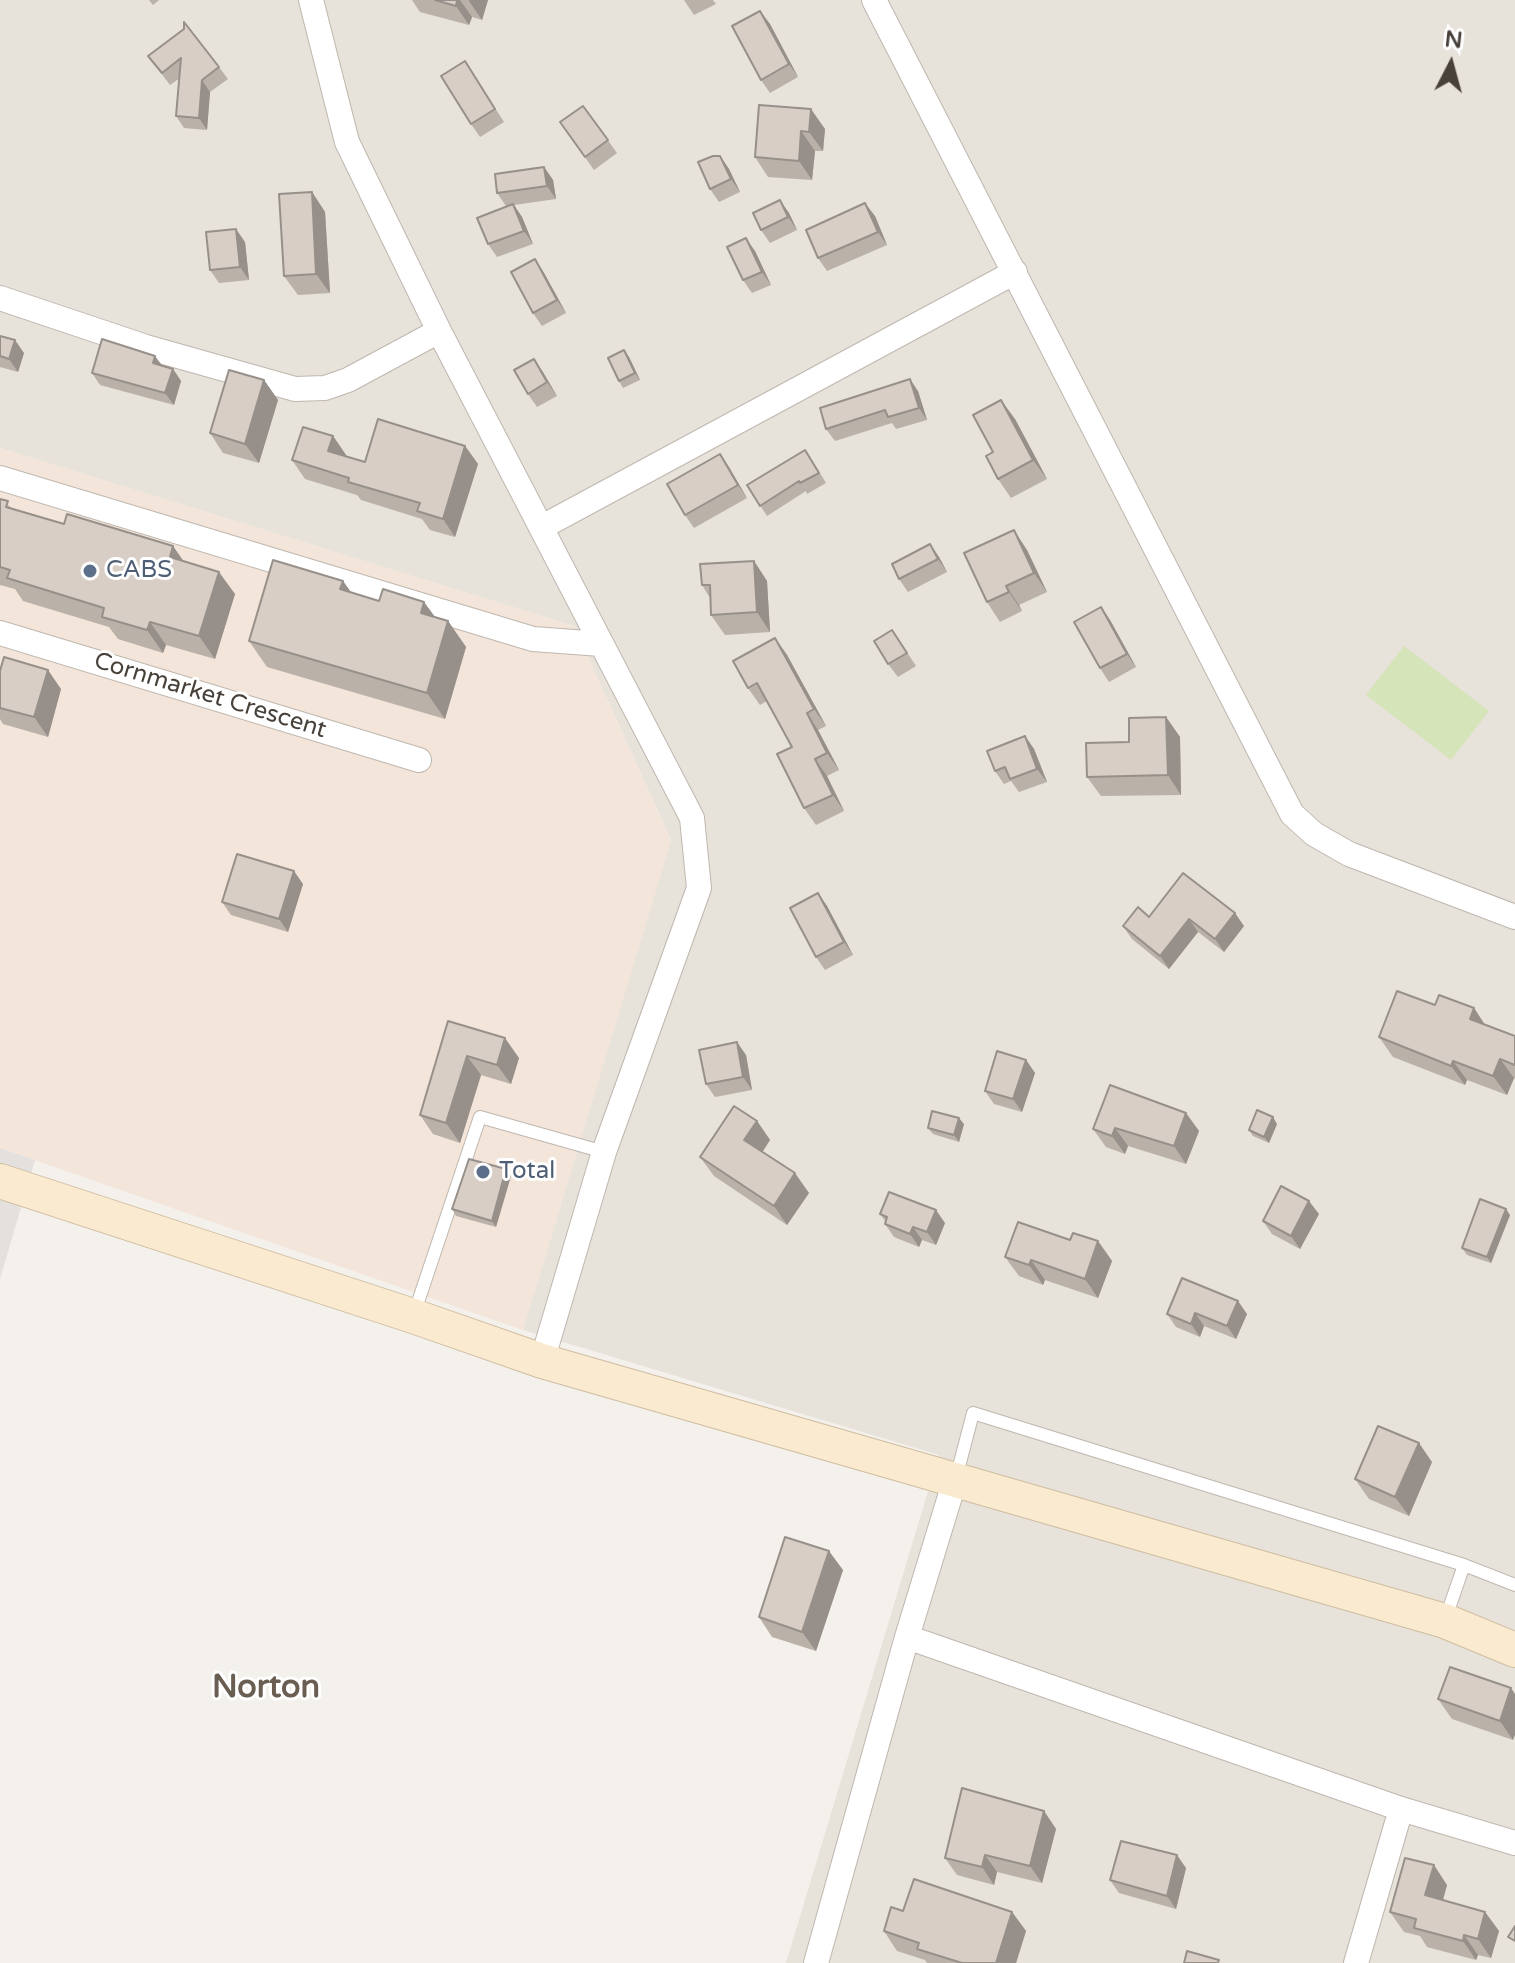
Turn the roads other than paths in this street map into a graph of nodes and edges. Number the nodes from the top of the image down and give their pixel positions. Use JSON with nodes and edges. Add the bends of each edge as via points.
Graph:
{"nodes":[{"id":1,"x":311,"y":0,"type":"edge"},
{"id":2,"x":874,"y":0,"type":"edge"},
{"id":3,"x":1015,"y":272,"type":"junction"},
{"id":4,"x":0,"y":298,"type":"edge"},
{"id":5,"x":439,"y":331,"type":"junction"},
{"id":6,"x":0,"y":478,"type":"edge"},
{"id":7,"x":542,"y":527,"type":"junction"},
{"id":8,"x":0,"y":633,"type":"edge"},
{"id":9,"x":601,"y":644,"type":"junction"},
{"id":10,"x":419,"y":760,"type":"dead end"},
{"id":11,"x":1515,"y":917,"type":"edge"},
{"id":12,"x":604,"y":1152,"type":"junction"},
{"id":13,"x":0,"y":1181,"type":"edge"},
{"id":14,"x":413,"y":1316,"type":"junction"},
{"id":15,"x":542,"y":1361,"type":"junction"},
{"id":16,"x":955,"y":1480,"type":"junction"},
{"id":17,"x":1464,"y":1565,"type":"junction"},
{"id":18,"x":1515,"y":1585,"type":"edge"},
{"id":19,"x":1445,"y":1621,"type":"junction"},
{"id":20,"x":907,"y":1637,"type":"junction"},
{"id":21,"x":1515,"y":1650,"type":"edge"},
{"id":22,"x":1401,"y":1809,"type":"junction"},
{"id":23,"x":1515,"y":1843,"type":"edge"},
{"id":24,"x":816,"y":1963,"type":"edge"},
{"id":25,"x":1356,"y":1963,"type":"edge"}],
"edges":[{"from":1,"to":5,"type":"street","via":[[347,142]]},
{"from":2,"to":3,"type":"street"},
{"from":3,"to":7,"type":"street"},
{"from":3,"to":11,"type":"street","via":[[1292,814],[1349,854]]},
{"from":4,"to":5,"type":"street","via":[[295,389],[325,388],[348,380]]},
{"from":5,"to":7,"type":"street"},
{"from":6,"to":9,"type":"street","via":[[533,639]]},
{"from":7,"to":9,"type":"street"},
{"from":8,"to":10,"type":"street","name":"Cornmarket Crescent"},
{"from":9,"to":12,"type":"street","via":[[692,818],[699,888]]},
{"from":12,"to":14,"type":"lane","via":[[480,1117]]},
{"from":12,"to":15,"type":"street"},
{"from":13,"to":14,"type":"street"},
{"from":14,"to":15,"type":"street"},
{"from":15,"to":16,"type":"street"},
{"from":16,"to":17,"type":"lane","via":[[973,1413]]},
{"from":16,"to":19,"type":"street"},
{"from":16,"to":20,"type":"street"},
{"from":17,"to":18,"type":"lane"},
{"from":17,"to":19,"type":"lane"},
{"from":19,"to":21,"type":"street"},
{"from":20,"to":22,"type":"street"},
{"from":20,"to":24,"type":"street"},
{"from":22,"to":23,"type":"street"},
{"from":22,"to":25,"type":"street"}]}
